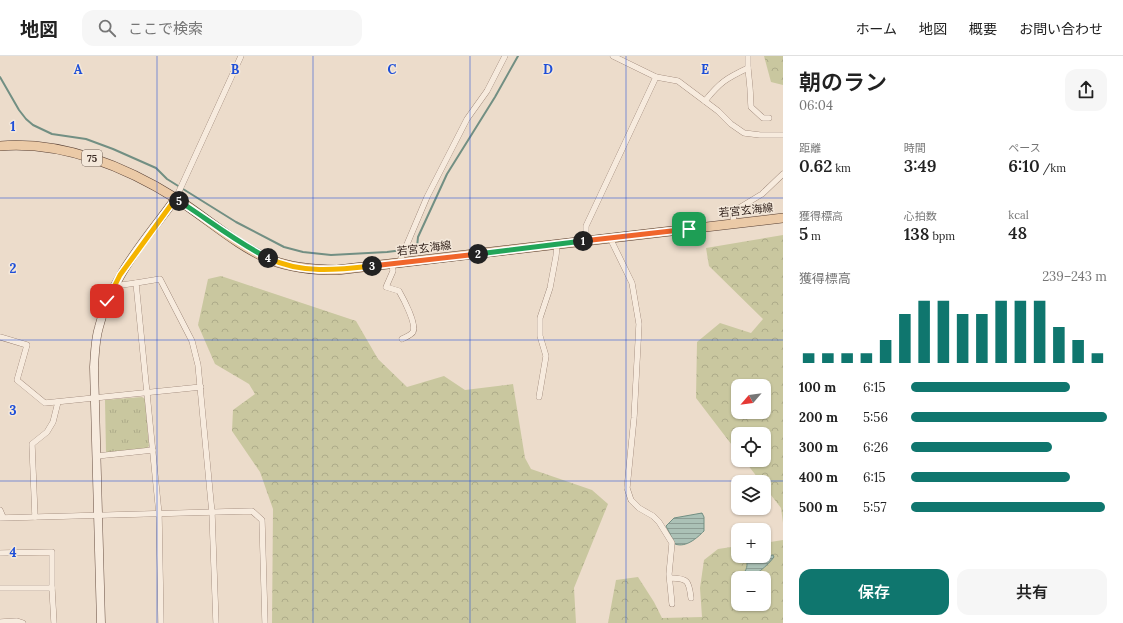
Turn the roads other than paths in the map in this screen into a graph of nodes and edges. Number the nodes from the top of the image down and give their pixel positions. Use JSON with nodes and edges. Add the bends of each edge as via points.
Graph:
{"nodes":[{"id":1,"x":241,"y":56,"type":"edge"},
{"id":2,"x":505,"y":56,"type":"edge"},
{"id":3,"x":613,"y":56,"type":"edge"},
{"id":4,"x":748,"y":56,"type":"edge"},
{"id":5,"x":748,"y":68,"type":"junction"},
{"id":6,"x":656,"y":77,"type":"junction"},
{"id":7,"x":705,"y":101,"type":"junction"},
{"id":8,"x":769,"y":118,"type":"dead end"},
{"id":9,"x":783,"y":135,"type":"edge"},
{"id":10,"x":0,"y":146,"type":"edge"},
{"id":11,"x":783,"y":174,"type":"edge"},
{"id":12,"x":176,"y":198,"type":"junction"},
{"id":13,"x":783,"y":218,"type":"edge"},
{"id":14,"x":733,"y":224,"type":"junction"},
{"id":15,"x":610,"y":238,"type":"junction"},
{"id":16,"x":586,"y":241,"type":"junction"},
{"id":17,"x":557,"y":244,"type":"junction"},
{"id":18,"x":396,"y":264,"type":"junction"},
{"id":19,"x":136,"y":283,"type":"junction"},
{"id":20,"x":114,"y":286,"type":"junction"},
{"id":21,"x":0,"y":337,"type":"edge"},
{"id":22,"x":402,"y":339,"type":"dead end"},
{"id":23,"x":201,"y":387,"type":"junction"},
{"id":24,"x":147,"y":393,"type":"junction"},
{"id":25,"x":538,"y":397,"type":"dead end"},
{"id":26,"x":95,"y":398,"type":"junction"},
{"id":27,"x":58,"y":402,"type":"junction"},
{"id":28,"x":153,"y":450,"type":"junction"},
{"id":29,"x":97,"y":456,"type":"junction"},
{"id":30,"x":0,"y":510,"type":"edge"},
{"id":31,"x":212,"y":513,"type":"junction"},
{"id":32,"x":159,"y":514,"type":"junction"},
{"id":33,"x":98,"y":516,"type":"junction"},
{"id":34,"x":35,"y":517,"type":"junction"},
{"id":35,"x":1,"y":518,"type":"edge"},
{"id":36,"x":0,"y":553,"type":"edge"},
{"id":37,"x":670,"y":578,"type":"junction"},
{"id":38,"x":0,"y":588,"type":"edge"},
{"id":39,"x":52,"y":588,"type":"junction"},
{"id":40,"x":691,"y":598,"type":"dead end"},
{"id":41,"x":672,"y":604,"type":"dead end"},
{"id":42,"x":0,"y":622,"type":"edge"},
{"id":43,"x":23,"y":623,"type":"edge"},
{"id":44,"x":54,"y":623,"type":"edge"},
{"id":45,"x":101,"y":623,"type":"edge"},
{"id":46,"x":161,"y":623,"type":"edge"},
{"id":47,"x":216,"y":623,"type":"edge"},
{"id":48,"x":265,"y":623,"type":"edge"}],
"edges":[{"from":1,"to":12,"type":"street"},
{"from":2,"to":18,"type":"street","via":[[487,91],[467,119]]},
{"from":3,"to":6,"type":"street"},
{"from":4,"to":5,"type":"street"},
{"from":5,"to":7,"type":"street","via":[[716,87]]},
{"from":5,"to":8,"type":"street","via":[[750,108],[763,118]]},
{"from":6,"to":7,"type":"street","via":[[678,81]]},
{"from":6,"to":16,"type":"street","via":[[586,226]]},
{"from":7,"to":9,"type":"street","via":[[744,132]]},
{"from":10,"to":12,"type":"main road","name":"若宮玄海線","number":"75","via":[[42,147],[83,155],[128,172]]},
{"from":11,"to":14,"type":"street","via":[[762,194],[734,211]]},
{"from":12,"to":18,"type":"main road","name":"若宮玄海線","number":"75","via":[[231,237],[256,252],[287,265],[336,270]]},
{"from":12,"to":20,"type":"street"},
{"from":13,"to":14,"type":"main road","name":"若宮玄海線","number":"75"},
{"from":14,"to":15,"type":"main road","name":"若宮玄海線","number":"75"},
{"from":15,"to":16,"type":"main road","name":"若宮玄海線","number":"75"},
{"from":15,"to":37,"type":"street","via":[[632,283],[639,324],[627,488],[631,500],[653,516],[672,543]]},
{"from":16,"to":17,"type":"main road","name":"若宮玄海線","number":"75"},
{"from":17,"to":18,"type":"main road","name":"若宮玄海線","number":"75"},
{"from":17,"to":25,"type":"street","via":[[550,288],[540,318],[540,336],[546,356]]},
{"from":18,"to":22,"type":"street","via":[[386,287],[399,290],[414,328],[412,333]]},
{"from":19,"to":20,"type":"street"},
{"from":19,"to":23,"type":"street","via":[[160,279],[192,341]]},
{"from":19,"to":24,"type":"street"},
{"from":20,"to":26,"type":"street","via":[[101,317],[96,340]]},
{"from":21,"to":27,"type":"street","via":[[27,345],[17,380],[45,403]]},
{"from":23,"to":24,"type":"street"},
{"from":23,"to":31,"type":"street"},
{"from":24,"to":26,"type":"street"},
{"from":24,"to":28,"type":"street"},
{"from":26,"to":27,"type":"street"},
{"from":26,"to":29,"type":"street"},
{"from":27,"to":34,"type":"street","via":[[53,422],[47,432],[32,444]]},
{"from":28,"to":29,"type":"street"},
{"from":28,"to":32,"type":"street"},
{"from":29,"to":33,"type":"street"},
{"from":30,"to":35,"type":"street"},
{"from":31,"to":32,"type":"street"},
{"from":31,"to":47,"type":"street"},
{"from":31,"to":48,"type":"street","via":[[252,512],[262,520]]},
{"from":32,"to":33,"type":"street"},
{"from":32,"to":46,"type":"street"},
{"from":33,"to":34,"type":"street"},
{"from":33,"to":45,"type":"street"},
{"from":34,"to":35,"type":"street"},
{"from":36,"to":39,"type":"street","via":[[52,552]]},
{"from":37,"to":40,"type":"street","via":[[685,580],[689,584]]},
{"from":37,"to":41,"type":"street"},
{"from":38,"to":39,"type":"street"},
{"from":39,"to":44,"type":"street"},
{"from":42,"to":43,"type":"street"}]}
